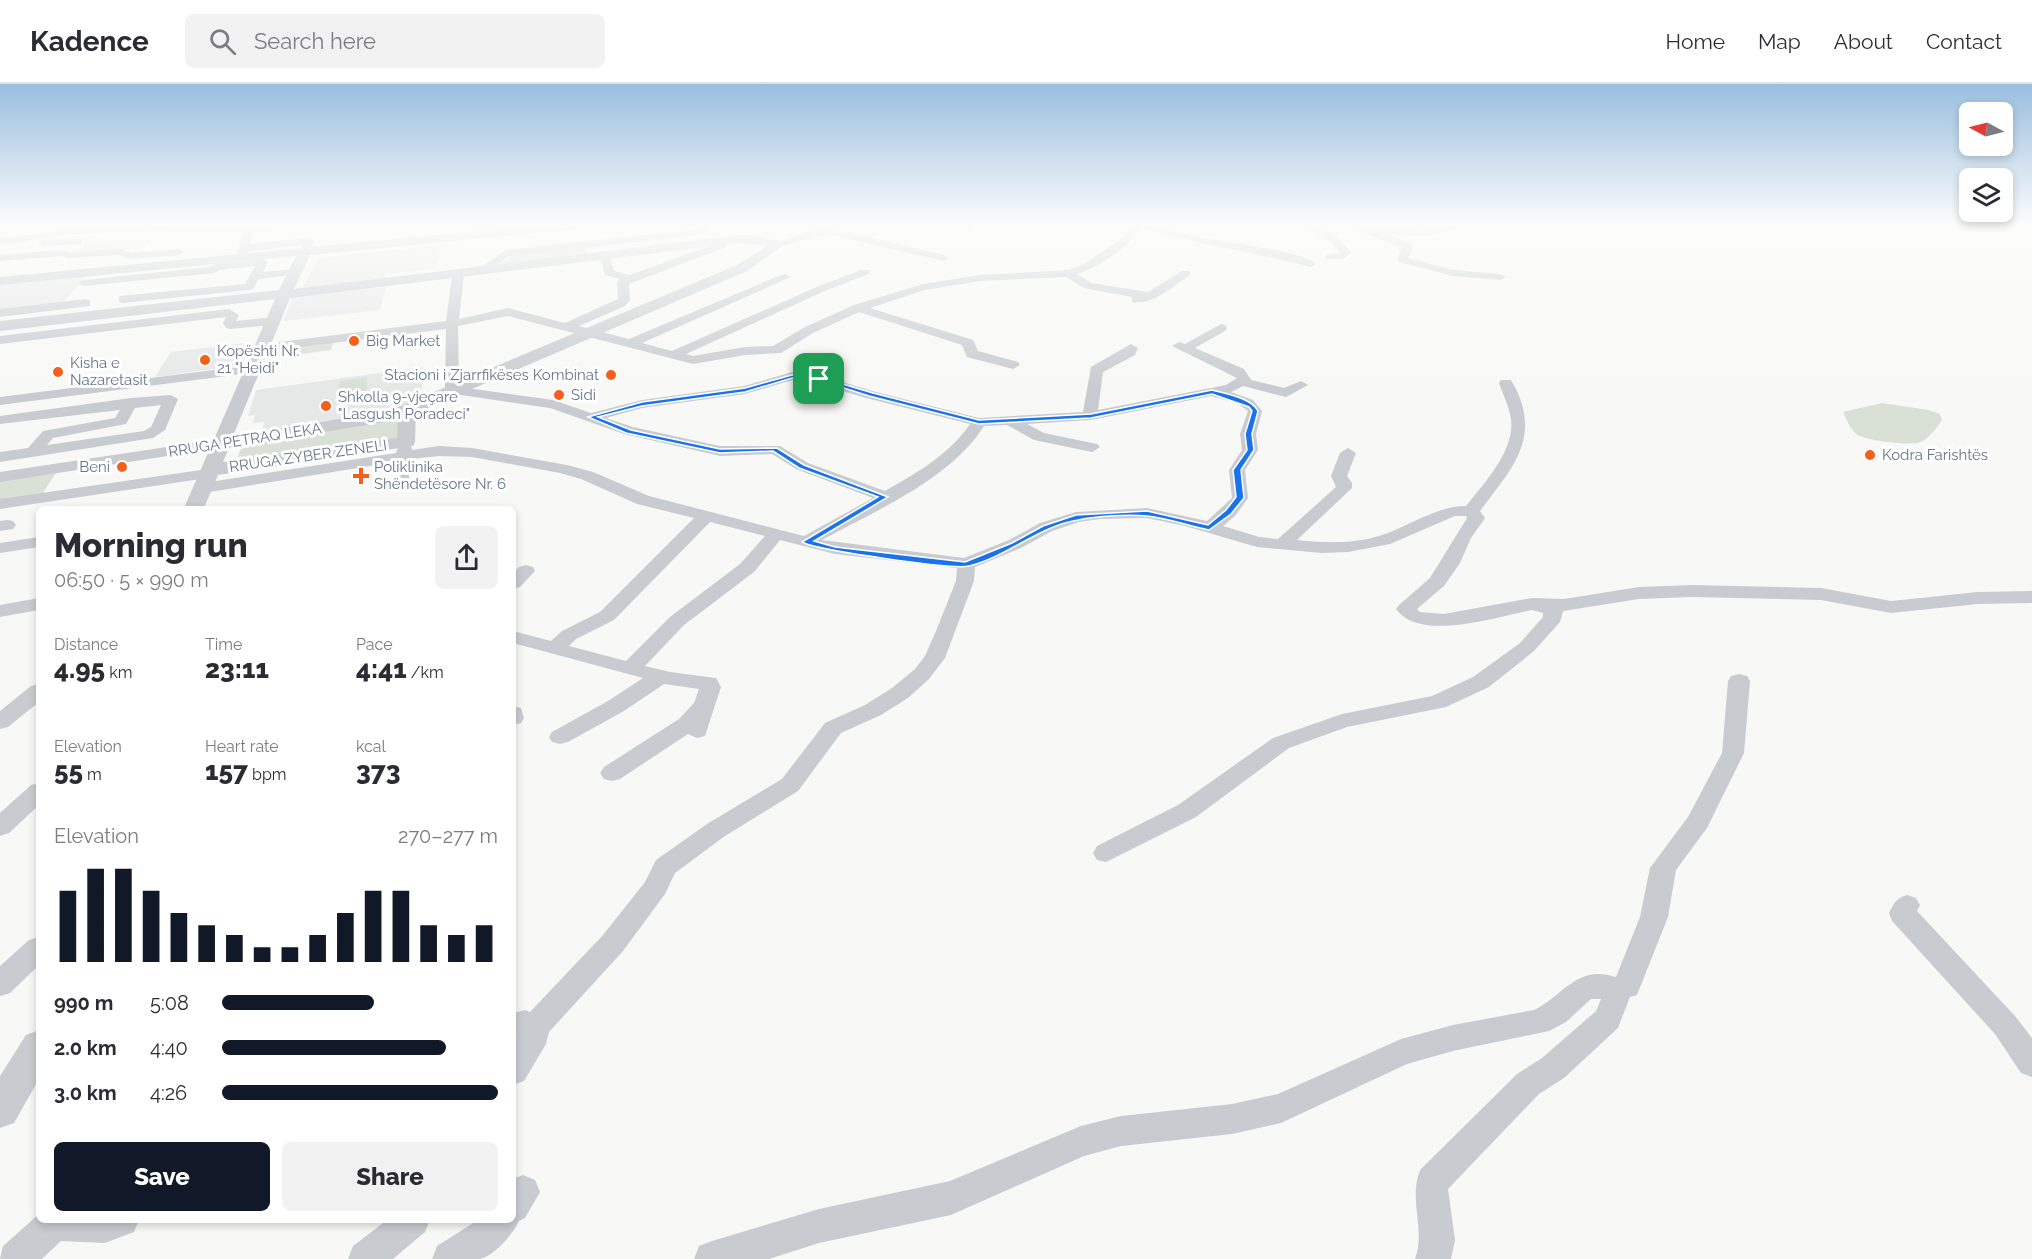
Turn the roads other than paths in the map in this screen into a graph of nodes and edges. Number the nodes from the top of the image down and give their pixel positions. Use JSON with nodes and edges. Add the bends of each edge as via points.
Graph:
{"nodes":[{"id":1,"x":44,"y":278,"type":"edge"},
{"id":2,"x":130,"y":278,"type":"edge"},
{"id":3,"x":232,"y":278,"type":"edge"},
{"id":4,"x":292,"y":278,"type":"edge"},
{"id":5,"x":425,"y":278,"type":"edge"},
{"id":6,"x":458,"y":278,"type":"edge"},
{"id":7,"x":628,"y":278,"type":"edge"},
{"id":8,"x":635,"y":278,"type":"edge"},
{"id":9,"x":718,"y":278,"type":"edge"},
{"id":10,"x":783,"y":278,"type":"edge"},
{"id":11,"x":850,"y":278,"type":"edge"},
{"id":12,"x":992,"y":278,"type":"edge"},
{"id":13,"x":1074,"y":278,"type":"edge"},
{"id":14,"x":1178,"y":278,"type":"edge"},
{"id":15,"x":632,"y":279,"type":"junction"},
{"id":16,"x":115,"y":280,"type":"junction"},
{"id":17,"x":1,"y":281,"type":"edge"},
{"id":18,"x":84,"y":283,"type":"dead end"},
{"id":19,"x":284,"y":294,"type":"junction"},
{"id":20,"x":199,"y":296,"type":"junction"},
{"id":21,"x":1150,"y":296,"type":"junction"},
{"id":22,"x":123,"y":299,"type":"dead end"},
{"id":23,"x":1110,"y":302,"type":"dead end"},
{"id":24,"x":858,"y":308,"type":"junction"},
{"id":25,"x":90,"y":309,"type":"junction"},
{"id":26,"x":272,"y":321,"type":"junction"},
{"id":27,"x":452,"y":324,"type":"junction"},
{"id":28,"x":0,"y":326,"type":"edge"},
{"id":29,"x":567,"y":327,"type":"junction"},
{"id":30,"x":1221,"y":328,"type":"dead end"},
{"id":31,"x":82,"y":330,"type":"junction"},
{"id":32,"x":588,"y":332,"type":"junction"},
{"id":33,"x":629,"y":344,"type":"junction"},
{"id":34,"x":261,"y":348,"type":"junction"},
{"id":35,"x":1131,"y":348,"type":"dead end"},
{"id":36,"x":776,"y":350,"type":"junction"},
{"id":37,"x":671,"y":356,"type":"junction"},
{"id":38,"x":1012,"y":365,"type":"dead end"},
{"id":39,"x":253,"y":369,"type":"junction"},
{"id":40,"x":784,"y":378,"type":"junction"},
{"id":41,"x":154,"y":381,"type":"junction"},
{"id":42,"x":1243,"y":382,"type":"junction"},
{"id":43,"x":1506,"y":383,"type":"dead end"},
{"id":44,"x":1302,"y":385,"type":"dead end"},
{"id":45,"x":452,"y":390,"type":"junction"},
{"id":46,"x":1212,"y":392,"type":"junction"},
{"id":47,"x":39,"y":396,"type":"junction"},
{"id":48,"x":0,"y":401,"type":"edge"},
{"id":49,"x":136,"y":402,"type":"junction"},
{"id":50,"x":407,"y":411,"type":"junction"},
{"id":51,"x":1091,"y":416,"type":"junction"},
{"id":52,"x":24,"y":417,"type":"junction"},
{"id":53,"x":591,"y":417,"type":"junction"},
{"id":54,"x":0,"y":420,"type":"edge"},
{"id":55,"x":1009,"y":420,"type":"junction"},
{"id":56,"x":979,"y":422,"type":"junction"},
{"id":57,"x":95,"y":443,"type":"junction"},
{"id":58,"x":220,"y":444,"type":"junction"},
{"id":59,"x":1092,"y":447,"type":"dead end"},
{"id":60,"x":405,"y":449,"type":"junction"},
{"id":61,"x":33,"y":452,"type":"junction"},
{"id":62,"x":1348,"y":453,"type":"dead end"},
{"id":63,"x":0,"y":457,"type":"edge"},
{"id":64,"x":81,"y":466,"type":"junction"},
{"id":65,"x":0,"y":477,"type":"edge"},
{"id":66,"x":207,"y":477,"type":"junction"},
{"id":67,"x":400,"y":486,"type":"dead end"},
{"id":68,"x":884,"y":497,"type":"junction"},
{"id":69,"x":0,"y":504,"type":"edge"},
{"id":70,"x":195,"y":506,"type":"edge"},
{"id":71,"x":1471,"y":511,"type":"junction"},
{"id":72,"x":707,"y":515,"type":"junction"},
{"id":73,"x":1209,"y":528,"type":"junction"},
{"id":74,"x":776,"y":534,"type":"junction"},
{"id":75,"x":36,"y":542,"type":"edge"},
{"id":76,"x":806,"y":542,"type":"junction"},
{"id":77,"x":1281,"y":544,"type":"junction"},
{"id":78,"x":0,"y":548,"type":"edge"},
{"id":79,"x":966,"y":564,"type":"junction"},
{"id":80,"x":2032,"y":597,"type":"edge"},
{"id":81,"x":36,"y":605,"type":"edge"},
{"id":82,"x":1545,"y":606,"type":"junction"},
{"id":83,"x":0,"y":611,"type":"edge"},
{"id":84,"x":516,"y":638,"type":"edge"},
{"id":85,"x":555,"y":648,"type":"junction"},
{"id":86,"x":631,"y":668,"type":"junction"},
{"id":87,"x":660,"y":677,"type":"junction"},
{"id":88,"x":1739,"y":681,"type":"dead end"},
{"id":89,"x":36,"y":693,"type":"edge"},
{"id":90,"x":707,"y":693,"type":"junction"},
{"id":91,"x":0,"y":722,"type":"edge"},
{"id":92,"x":697,"y":731,"type":"dead end"},
{"id":93,"x":560,"y":737,"type":"dead end"},
{"id":94,"x":612,"y":773,"type":"dead end"},
{"id":95,"x":36,"y":794,"type":"edge"},
{"id":96,"x":0,"y":826,"type":"edge"},
{"id":97,"x":1106,"y":853,"type":"dead end"},
{"id":98,"x":1907,"y":905,"type":"dead end"},
{"id":99,"x":36,"y":951,"type":"edge"},
{"id":100,"x":0,"y":984,"type":"edge"},
{"id":101,"x":1614,"y":991,"type":"junction"},
{"id":102,"x":524,"y":1027,"type":"edge"},
{"id":103,"x":36,"y":1051,"type":"edge"},
{"id":104,"x":2032,"y":1063,"type":"edge"},
{"id":105,"x":516,"y":1066,"type":"edge"},
{"id":106,"x":0,"y":1110,"type":"edge"},
{"id":107,"x":57,"y":1223,"type":"edge"},
{"id":108,"x":77,"y":1223,"type":"edge"},
{"id":109,"x":114,"y":1223,"type":"edge"},
{"id":110,"x":409,"y":1223,"type":"edge"},
{"id":111,"x":499,"y":1223,"type":"edge"},
{"id":112,"x":16,"y":1259,"type":"edge"},
{"id":113,"x":366,"y":1259,"type":"edge"},
{"id":114,"x":450,"y":1259,"type":"edge"},
{"id":115,"x":712,"y":1259,"type":"edge"},
{"id":116,"x":1433,"y":1259,"type":"edge"}],
"edges":[{"from":1,"to":17,"type":"street"},
{"from":2,"to":16,"type":"street"},
{"from":3,"to":20,"type":"street","via":[[206,282]]},
{"from":4,"to":19,"type":"street"},
{"from":5,"to":19,"type":"street"},
{"from":6,"to":27,"type":"street"},
{"from":7,"to":15,"type":"street"},
{"from":8,"to":15,"type":"street"},
{"from":9,"to":32,"type":"street","name":"RRUGA PETRAQ LEKA"},
{"from":10,"to":33,"type":"street"},
{"from":11,"to":37,"type":"street"},
{"from":12,"to":24,"type":"street","via":[[905,291]]},
{"from":13,"to":21,"type":"street","via":[[1088,286]]},
{"from":14,"to":21,"type":"street"},
{"from":15,"to":29,"type":"street","via":[[622,284],[621,303]]},
{"from":16,"to":18,"type":"street"},
{"from":16,"to":25,"type":"street"},
{"from":19,"to":20,"type":"street"},
{"from":19,"to":26,"type":"street"},
{"from":20,"to":22,"type":"street"},
{"from":20,"to":25,"type":"street"},
{"from":21,"to":23,"type":"street"},
{"from":24,"to":36,"type":"street"},
{"from":24,"to":38,"type":"street","via":[[968,343],[976,357]]},
{"from":25,"to":28,"type":"street"},
{"from":25,"to":28,"type":"street","via":[[14,311]]},
{"from":25,"to":31,"type":"street"},
{"from":26,"to":31,"type":"street","via":[[230,325],[231,313]]},
{"from":26,"to":34,"type":"street"},
{"from":27,"to":29,"type":"street","via":[[508,312]]},
{"from":27,"to":34,"type":"street"},
{"from":27,"to":45,"type":"street"},
{"from":28,"to":31,"type":"street"},
{"from":29,"to":32,"type":"street"},
{"from":30,"to":42,"type":"street","via":[[1182,348],[1239,372],[1244,376]]},
{"from":32,"to":33,"type":"street"},
{"from":32,"to":45,"type":"street","name":"RRUGA PETRAQ LEKA"},
{"from":33,"to":37,"type":"street"},
{"from":34,"to":39,"type":"street"},
{"from":35,"to":51,"type":"street","via":[[1096,370]]},
{"from":36,"to":37,"type":"street","via":[[693,360]]},
{"from":36,"to":40,"type":"street","via":[[775,359]]},
{"from":39,"to":41,"type":"street"},
{"from":39,"to":58,"type":"street"},
{"from":40,"to":53,"type":"street","via":[[745,390],[642,404]]},
{"from":40,"to":56,"type":"street","via":[[819,379]]},
{"from":41,"to":47,"type":"street"},
{"from":41,"to":49,"type":"street"},
{"from":42,"to":44,"type":"street","via":[[1286,393]]},
{"from":42,"to":46,"type":"street"},
{"from":43,"to":71,"type":"street","via":[[1520,426],[1502,471]]},
{"from":45,"to":50,"type":"street","name":"RRUGA PETRAQ LEKA"},
{"from":45,"to":53,"type":"street","via":[[536,400]]},
{"from":46,"to":51,"type":"street"},
{"from":46,"to":73,"type":"street","via":[[1252,405],[1255,411],[1248,434],[1250,450],[1237,470],[1240,498]]},
{"from":47,"to":48,"type":"street"},
{"from":47,"to":52,"type":"street"},
{"from":49,"to":52,"type":"street"},
{"from":49,"to":57,"type":"street","via":[[171,399],[156,432]]},
{"from":49,"to":61,"type":"street","via":[[121,421],[48,434]]},
{"from":50,"to":58,"type":"street","name":"RRUGA PETRAQ LEKA","via":[[377,420]]},
{"from":50,"to":60,"type":"street"},
{"from":51,"to":55,"type":"street"},
{"from":52,"to":54,"type":"street"},
{"from":53,"to":68,"type":"street","via":[[629,431],[720,451],[775,449],[802,466]]},
{"from":55,"to":56,"type":"street"},
{"from":55,"to":59,"type":"street","via":[[1039,437]]},
{"from":56,"to":68,"type":"street","via":[[954,453]]},
{"from":57,"to":61,"type":"street"},
{"from":57,"to":64,"type":"street"},
{"from":58,"to":64,"type":"street","name":"RRUGA PETRAQ LEKA"},
{"from":58,"to":66,"type":"street"},
{"from":60,"to":66,"type":"street","name":"RRUGA ZYBER ZENELI"},
{"from":60,"to":67,"type":"street"},
{"from":60,"to":72,"type":"street","via":[[479,452],[572,471],[632,497]]},
{"from":61,"to":63,"type":"street"},
{"from":62,"to":77,"type":"street","via":[[1339,476],[1344,488]]},
{"from":64,"to":65,"type":"street","name":"RRUGA PETRAQ LEKA"},
{"from":66,"to":69,"type":"street"},
{"from":66,"to":70,"type":"street"},
{"from":68,"to":76,"type":"street"},
{"from":71,"to":77,"type":"street","via":[[1456,510],[1384,540],[1348,547]]},
{"from":71,"to":82,"type":"street","via":[[1476,518],[1461,538],[1451,563],[1424,595],[1408,605],[1408,614],[1423,620],[1444,620],[1532,603]]},
{"from":72,"to":74,"type":"street"},
{"from":72,"to":85,"type":"street","via":[[607,616],[575,632]]},
{"from":73,"to":77,"type":"street","via":[[1248,540]]},
{"from":73,"to":79,"type":"street","via":[[1147,513],[1076,517]]},
{"from":74,"to":76,"type":"street"},
{"from":74,"to":86,"type":"street","via":[[747,568],[677,621]]},
{"from":75,"to":78,"type":"street"},
{"from":76,"to":79,"type":"street"},
{"from":79,"to":102,"type":"street","via":[[965,580],[946,631],[935,658],[922,674],[873,710],[833,728],[790,785],[665,867],[656,887],[613,944]]},
{"from":80,"to":82,"type":"street","via":[[1891,607],[1821,594],[1682,591]]},
{"from":81,"to":83,"type":"street"},
{"from":82,"to":97,"type":"street","via":[[1552,610],[1552,618],[1527,647],[1481,682],[1438,702],[1342,721],[1281,743],[1187,811]]},
{"from":84,"to":85,"type":"street"},
{"from":85,"to":86,"type":"street"},
{"from":86,"to":87,"type":"street"},
{"from":87,"to":90,"type":"street"},
{"from":87,"to":93,"type":"street"},
{"from":88,"to":101,"type":"street","via":[[1733,753],[1698,822],[1663,867],[1654,917],[1627,986]]},
{"from":89,"to":91,"type":"street"},
{"from":90,"to":92,"type":"street"},
{"from":90,"to":94,"type":"street","via":[[687,724]]},
{"from":95,"to":96,"type":"street"},
{"from":98,"to":104,"type":"street","via":[[1902,913],[1999,1017]]},
{"from":99,"to":100,"type":"street"},
{"from":101,"to":115,"type":"street","via":[[1610,987],[1590,987],[1539,1022],[1401,1052],[1281,1108],[1232,1119],[1121,1131],[1081,1141],[951,1198],[819,1226]]},
{"from":101,"to":116,"type":"street","via":[[1615,1008],[1608,1019],[1553,1068],[1528,1084],[1432,1182],[1430,1194],[1438,1234],[1438,1250]]},
{"from":102,"to":105,"type":"street","via":[[535,1035]]},
{"from":103,"to":106,"type":"street"},
{"from":107,"to":112,"type":"street"},
{"from":108,"to":109,"type":"street"},
{"from":110,"to":113,"type":"street"},
{"from":111,"to":114,"type":"street"}]}
